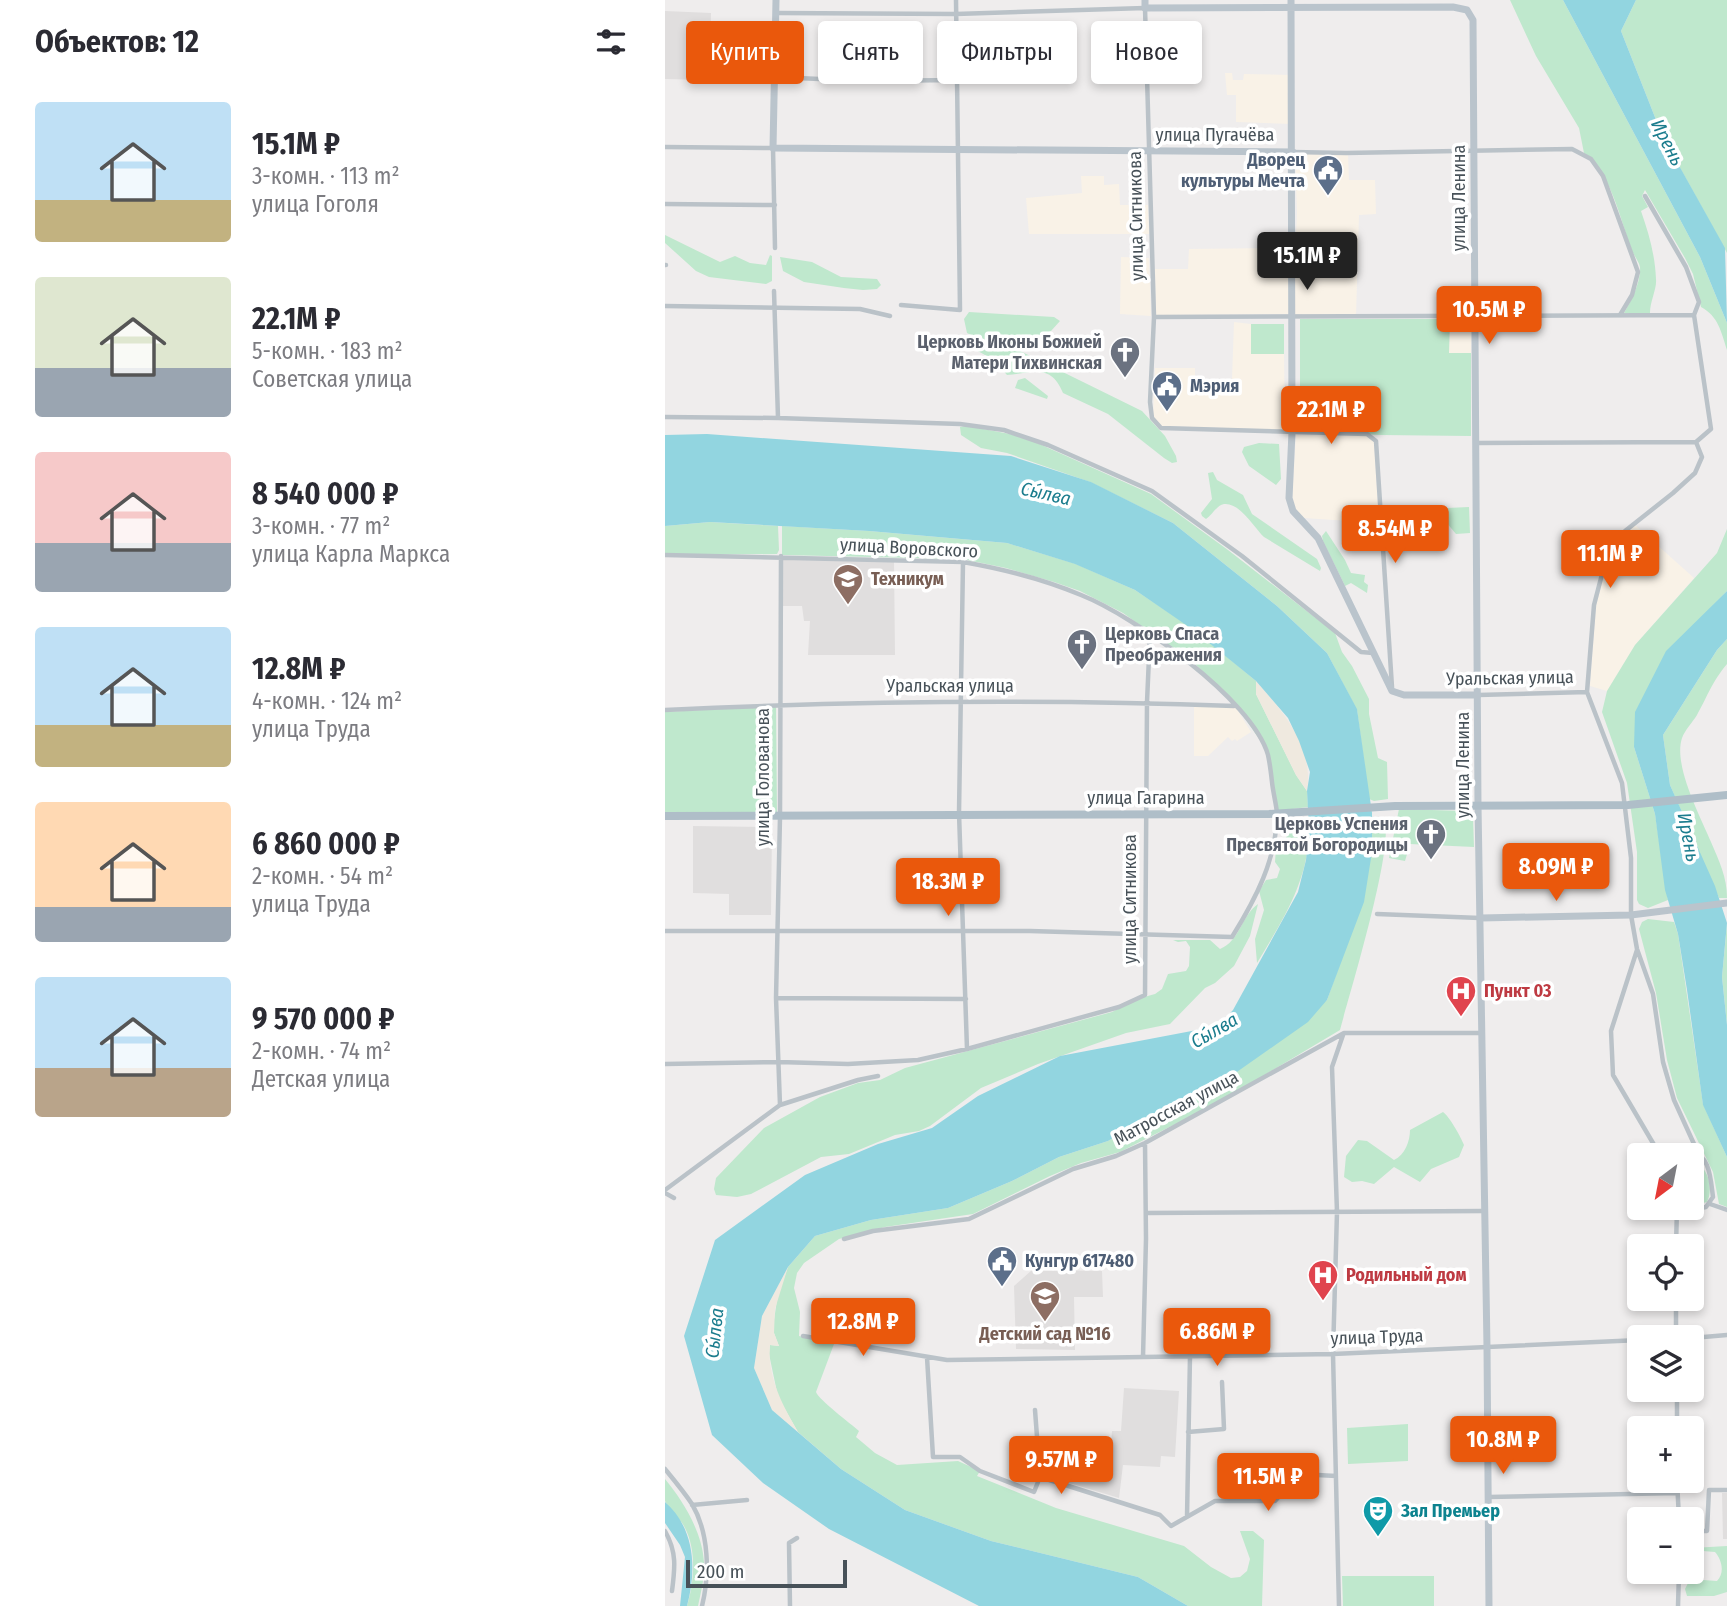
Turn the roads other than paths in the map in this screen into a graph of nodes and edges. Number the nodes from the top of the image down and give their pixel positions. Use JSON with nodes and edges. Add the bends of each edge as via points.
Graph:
{"nodes":[{"id":1,"x":776,"y":0,"type":"edge"},
{"id":2,"x":956,"y":0,"type":"edge"},
{"id":3,"x":1145,"y":4,"type":"edge"},
{"id":4,"x":1291,"y":4,"type":"edge"},
{"id":5,"x":776,"y":13,"type":"junction"},
{"id":6,"x":956,"y":13,"type":"junction"},
{"id":7,"x":776,"y":21,"type":"edge"},
{"id":8,"x":956,"y":21,"type":"edge"},
{"id":9,"x":804,"y":78,"type":"edge"},
{"id":10,"x":937,"y":79,"type":"edge"},
{"id":11,"x":775,"y":84,"type":"edge"},
{"id":12,"x":957,"y":84,"type":"edge"},
{"id":13,"x":665,"y":147,"type":"edge"},
{"id":14,"x":773,"y":148,"type":"junction"},
{"id":15,"x":1150,"y":150,"type":"junction"},
{"id":16,"x":1474,"y":150,"type":"junction"},
{"id":17,"x":958,"y":151,"type":"junction"},
{"id":18,"x":1293,"y":152,"type":"junction"},
{"id":19,"x":1645,"y":196,"type":"dead end"},
{"id":20,"x":665,"y":204,"type":"edge"},
{"id":21,"x":775,"y":205,"type":"junction"},
{"id":22,"x":775,"y":248,"type":"dead end"},
{"id":23,"x":775,"y":291,"type":"dead end"},
{"id":24,"x":901,"y":305,"type":"dead end"},
{"id":25,"x":665,"y":306,"type":"edge"},
{"id":26,"x":775,"y":307,"type":"junction"},
{"id":27,"x":1475,"y":315,"type":"junction"},
{"id":28,"x":1620,"y":315,"type":"junction"},
{"id":29,"x":1694,"y":315,"type":"junction"},
{"id":30,"x":890,"y":316,"type":"dead end"},
{"id":31,"x":1154,"y":317,"type":"junction"},
{"id":32,"x":1293,"y":317,"type":"junction"},
{"id":33,"x":665,"y":417,"type":"edge"},
{"id":34,"x":778,"y":418,"type":"junction"},
{"id":35,"x":1292,"y":432,"type":"junction"},
{"id":36,"x":1696,"y":442,"type":"junction"},
{"id":37,"x":1475,"y":443,"type":"junction"},
{"id":38,"x":665,"y":555,"type":"edge"},
{"id":39,"x":781,"y":556,"type":"junction"},
{"id":40,"x":963,"y":562,"type":"junction"},
{"id":41,"x":1150,"y":635,"type":"junction"},
{"id":42,"x":1374,"y":654,"type":"junction"},
{"id":43,"x":1392,"y":691,"type":"junction"},
{"id":44,"x":1587,"y":692,"type":"junction"},
{"id":45,"x":1478,"y":695,"type":"junction"},
{"id":46,"x":962,"y":701,"type":"junction"},
{"id":47,"x":1147,"y":702,"type":"junction"},
{"id":48,"x":779,"y":704,"type":"junction"},
{"id":49,"x":1235,"y":706,"type":"junction"},
{"id":50,"x":665,"y":710,"type":"edge"},
{"id":51,"x":1727,"y":796,"type":"edge"},
{"id":52,"x":1627,"y":805,"type":"junction"},
{"id":53,"x":1478,"y":806,"type":"junction"},
{"id":54,"x":959,"y":813,"type":"junction"},
{"id":55,"x":1277,"y":813,"type":"junction"},
{"id":56,"x":1146,"y":814,"type":"junction"},
{"id":57,"x":665,"y":816,"type":"edge"},
{"id":58,"x":780,"y":817,"type":"junction"},
{"id":59,"x":1727,"y":903,"type":"edge"},
{"id":60,"x":1377,"y":915,"type":"dead end"},
{"id":61,"x":1631,"y":915,"type":"junction"},
{"id":62,"x":1481,"y":918,"type":"junction"},
{"id":63,"x":964,"y":930,"type":"junction"},
{"id":64,"x":665,"y":931,"type":"edge"},
{"id":65,"x":778,"y":931,"type":"junction"},
{"id":66,"x":1146,"y":935,"type":"junction"},
{"id":67,"x":1637,"y":949,"type":"junction"},
{"id":68,"x":776,"y":998,"type":"junction"},
{"id":69,"x":966,"y":999,"type":"junction"},
{"id":70,"x":1344,"y":1033,"type":"junction"},
{"id":71,"x":1482,"y":1033,"type":"junction"},
{"id":72,"x":967,"y":1049,"type":"junction"},
{"id":73,"x":779,"y":1062,"type":"junction"},
{"id":74,"x":665,"y":1064,"type":"edge"},
{"id":75,"x":878,"y":1076,"type":"dead end"},
{"id":76,"x":780,"y":1105,"type":"junction"},
{"id":77,"x":1691,"y":1140,"type":"junction"},
{"id":78,"x":1145,"y":1143,"type":"junction"},
{"id":79,"x":1653,"y":1143,"type":"edge"},
{"id":80,"x":1690,"y":1143,"type":"edge"},
{"id":81,"x":1693,"y":1143,"type":"edge"},
{"id":82,"x":1705,"y":1166,"type":"edge"},
{"id":83,"x":665,"y":1192,"type":"edge"},
{"id":84,"x":674,"y":1198,"type":"dead end"},
{"id":85,"x":1710,"y":1204,"type":"junction"},
{"id":86,"x":1705,"y":1206,"type":"edge"},
{"id":87,"x":1727,"y":1210,"type":"edge"},
{"id":88,"x":1485,"y":1211,"type":"junction"},
{"id":89,"x":1337,"y":1212,"type":"junction"},
{"id":90,"x":1146,"y":1213,"type":"junction"},
{"id":91,"x":1675,"y":1221,"type":"edge"},
{"id":92,"x":1675,"y":1234,"type":"edge"},
{"id":93,"x":844,"y":1239,"type":"dead end"},
{"id":94,"x":1727,"y":1335,"type":"edge"},
{"id":95,"x":803,"y":1336,"type":"dead end"},
{"id":96,"x":1704,"y":1337,"type":"edge"},
{"id":97,"x":1627,"y":1341,"type":"edge"},
{"id":98,"x":1487,"y":1347,"type":"junction"},
{"id":99,"x":1333,"y":1354,"type":"junction"},
{"id":100,"x":1190,"y":1356,"type":"junction"},
{"id":101,"x":927,"y":1357,"type":"junction"},
{"id":102,"x":1143,"y":1357,"type":"junction"},
{"id":103,"x":1222,"y":1382,"type":"dead end"},
{"id":104,"x":1035,"y":1410,"type":"dead end"},
{"id":105,"x":1188,"y":1432,"type":"junction"},
{"id":106,"x":665,"y":1469,"type":"edge"},
{"id":107,"x":1336,"y":1476,"type":"junction"},
{"id":108,"x":1039,"y":1477,"type":"junction"},
{"id":109,"x":1727,"y":1490,"type":"edge"},
{"id":110,"x":1677,"y":1493,"type":"joint"},
{"id":111,"x":1489,"y":1497,"type":"junction"},
{"id":112,"x":747,"y":1500,"type":"dead end"},
{"id":113,"x":692,"y":1505,"type":"junction"},
{"id":114,"x":1678,"y":1507,"type":"edge"},
{"id":115,"x":1187,"y":1517,"type":"junction"},
{"id":116,"x":665,"y":1531,"type":"edge"},
{"id":117,"x":1704,"y":1531,"type":"edge"},
{"id":118,"x":797,"y":1538,"type":"dead end"},
{"id":119,"x":1679,"y":1584,"type":"edge"},
{"id":120,"x":672,"y":1591,"type":"dead end"},
{"id":121,"x":702,"y":1606,"type":"edge"},
{"id":122,"x":790,"y":1606,"type":"edge"},
{"id":123,"x":1339,"y":1606,"type":"edge"},
{"id":124,"x":1489,"y":1606,"type":"edge"},
{"id":125,"x":1678,"y":1606,"type":"edge"}],
"edges":[{"from":1,"to":5,"type":"street"},
{"from":2,"to":6,"type":"street"},
{"from":3,"to":4,"type":"street"},
{"from":3,"to":6,"type":"street"},
{"from":3,"to":15,"type":"street","name":"улица Ситникова"},
{"from":4,"to":16,"type":"street","name":"улица Ленина","via":[[1467,10],[1473,20]]},
{"from":4,"to":18,"type":"street"},
{"from":5,"to":6,"type":"street"},
{"from":5,"to":7,"type":"street"},
{"from":6,"to":8,"type":"street"},
{"from":9,"to":10,"type":"street"},
{"from":11,"to":14,"type":"street"},
{"from":12,"to":17,"type":"street"},
{"from":13,"to":14,"type":"street","name":"улица Пугачёва"},
{"from":14,"to":17,"type":"street","name":"улица Пугачёва"},
{"from":14,"to":21,"type":"street"},
{"from":15,"to":17,"type":"street","name":"улица Пугачёва"},
{"from":15,"to":18,"type":"street","name":"улица Пугачёва"},
{"from":15,"to":31,"type":"street","name":"улица Ситникова"},
{"from":16,"to":18,"type":"street","name":"улица Пугачёва"},
{"from":16,"to":27,"type":"street","name":"улица Ленина"},
{"from":16,"to":28,"type":"street","name":"улица Пугачёва","via":[[1572,149],[1591,159],[1603,176],[1638,272]]},
{"from":17,"to":24,"type":"street","via":[[960,310]]},
{"from":18,"to":32,"type":"street"},
{"from":19,"to":29,"type":"street","via":[[1686,267],[1699,302]]},
{"from":20,"to":21,"type":"street"},
{"from":21,"to":22,"type":"street"},
{"from":23,"to":26,"type":"street"},
{"from":25,"to":26,"type":"street"},
{"from":26,"to":30,"type":"street","via":[[860,309]]},
{"from":26,"to":34,"type":"street"},
{"from":27,"to":28,"type":"street"},
{"from":27,"to":32,"type":"street"},
{"from":27,"to":37,"type":"street","name":"улица Ленина"},
{"from":28,"to":29,"type":"street"},
{"from":29,"to":36,"type":"street","via":[[1711,429]]},
{"from":31,"to":32,"type":"street"},
{"from":31,"to":35,"type":"street","name":"улица Ситникова","via":[[1150,401],[1152,418],[1161,428]]},
{"from":32,"to":35,"type":"street"},
{"from":33,"to":34,"type":"street"},
{"from":34,"to":42,"type":"street","via":[[960,424],[1005,430],[1048,445],[1152,491],[1243,556],[1361,652]]},
{"from":35,"to":42,"type":"street","via":[[1289,498],[1293,511],[1318,538]]},
{"from":35,"to":43,"type":"street","via":[[1367,434],[1376,441]]},
{"from":36,"to":37,"type":"street"},
{"from":36,"to":44,"type":"street","via":[[1702,457],[1695,473],[1625,531],[1607,555],[1594,605]]},
{"from":37,"to":45,"type":"street","name":"улица Ленина"},
{"from":38,"to":39,"type":"street","name":"улица Воровского"},
{"from":39,"to":40,"type":"street","name":"улица Воровского"},
{"from":39,"to":48,"type":"street","name":"улица Голованова"},
{"from":40,"to":41,"type":"street","name":"улица Воровского","via":[[1011,571],[1081,595]]},
{"from":40,"to":46,"type":"street"},
{"from":41,"to":47,"type":"street","name":"улица Ситникова"},
{"from":41,"to":49,"type":"street","name":"улица Воровского","via":[[1193,665]]},
{"from":42,"to":43,"type":"street"},
{"from":43,"to":45,"type":"street","name":"Уральская улица"},
{"from":44,"to":45,"type":"street","name":"Уральская улица"},
{"from":44,"to":52,"type":"street"},
{"from":45,"to":53,"type":"street","name":"улица Ленина"},
{"from":46,"to":47,"type":"street","name":"Уральская улица"},
{"from":46,"to":48,"type":"street","name":"Уральская улица"},
{"from":46,"to":54,"type":"street"},
{"from":47,"to":49,"type":"street","name":"Уральская улица"},
{"from":47,"to":56,"type":"street","name":"улица Ситникова"},
{"from":48,"to":50,"type":"street","name":"Уральская улица"},
{"from":48,"to":58,"type":"street","name":"улица Голованова"},
{"from":49,"to":55,"type":"street","name":"улица Воровского","via":[[1257,732],[1268,755]]},
{"from":51,"to":52,"type":"main road","name":"улица Гагарина"},
{"from":52,"to":53,"type":"main road","name":"улица Гагарина"},
{"from":52,"to":61,"type":"street"},
{"from":53,"to":55,"type":"main road","name":"улица Гагарина"},
{"from":53,"to":62,"type":"street","name":"улица Ленина"},
{"from":54,"to":56,"type":"main road","name":"улица Гагарина"},
{"from":54,"to":58,"type":"main road","name":"улица Гагарина"},
{"from":54,"to":63,"type":"street"},
{"from":55,"to":56,"type":"main road","name":"улица Гагарина"},
{"from":55,"to":66,"type":"street","name":"улица Воровского","via":[[1266,872],[1232,937]]},
{"from":56,"to":66,"type":"street","name":"улица Ситникова"},
{"from":57,"to":58,"type":"main road","name":"улица Гагарина"},
{"from":58,"to":65,"type":"street","name":"улица Голованова"},
{"from":59,"to":61,"type":"street"},
{"from":60,"to":62,"type":"street"},
{"from":61,"to":62,"type":"street"},
{"from":61,"to":67,"type":"street"},
{"from":62,"to":71,"type":"street","name":"улица Ленина"},
{"from":63,"to":65,"type":"street"},
{"from":63,"to":66,"type":"street"},
{"from":63,"to":69,"type":"street"},
{"from":64,"to":65,"type":"street"},
{"from":65,"to":68,"type":"street","name":"улица Голованова"},
{"from":66,"to":72,"type":"street","name":"улица Ситникова","via":[[1145,995],[1119,1007]]},
{"from":67,"to":77,"type":"street","via":[[1653,994],[1663,1062]]},
{"from":67,"to":79,"type":"street","via":[[1611,1031],[1613,1075]]},
{"from":68,"to":69,"type":"street"},
{"from":68,"to":73,"type":"street","name":"улица Голованова"},
{"from":69,"to":72,"type":"street"},
{"from":70,"to":71,"type":"street","name":"Матросская улица"},
{"from":70,"to":78,"type":"street","name":"Матросская улица"},
{"from":70,"to":89,"type":"street","via":[[1332,1067]]},
{"from":71,"to":88,"type":"street","name":"улица Ленина"},
{"from":72,"to":73,"type":"street","via":[[918,1060]]},
{"from":73,"to":74,"type":"street"},
{"from":73,"to":76,"type":"street","name":"улица Голованова"},
{"from":75,"to":76,"type":"street"},
{"from":76,"to":83,"type":"street"},
{"from":77,"to":80,"type":"street"},
{"from":77,"to":81,"type":"street"},
{"from":78,"to":90,"type":"street"},
{"from":78,"to":93,"type":"street","name":"Матросская улица","via":[[1073,1169],[969,1219]]},
{"from":82,"to":85,"type":"street","via":[[1713,1197]]},
{"from":83,"to":84,"type":"street"},
{"from":85,"to":86,"type":"street"},
{"from":85,"to":87,"type":"street"},
{"from":88,"to":89,"type":"street"},
{"from":88,"to":98,"type":"street","name":"улица Ленина"},
{"from":89,"to":90,"type":"street"},
{"from":89,"to":99,"type":"street"},
{"from":90,"to":102,"type":"street"},
{"from":91,"to":92,"type":"street"},
{"from":94,"to":96,"type":"street"},
{"from":95,"to":101,"type":"street"},
{"from":97,"to":98,"type":"street","name":"улица Труда"},
{"from":98,"to":99,"type":"street","name":"улица Труда"},
{"from":98,"to":111,"type":"street","name":"улица Ленина"},
{"from":99,"to":100,"type":"street","name":"улица Труда"},
{"from":99,"to":107,"type":"street"},
{"from":100,"to":102,"type":"street","name":"улица Труда"},
{"from":100,"to":105,"type":"street"},
{"from":101,"to":102,"type":"street","name":"улица Труда"},
{"from":101,"to":108,"type":"street","via":[[933,1457],[960,1457],[980,1471],[1034,1492]]},
{"from":103,"to":105,"type":"street","via":[[1224,1429]]},
{"from":104,"to":108,"type":"street"},
{"from":105,"to":115,"type":"street"},
{"from":106,"to":113,"type":"street"},
{"from":107,"to":115,"type":"street","via":[[1299,1474],[1275,1501],[1215,1501]]},
{"from":107,"to":123,"type":"street"},
{"from":108,"to":115,"type":"street","via":[[1160,1516],[1171,1526]]},
{"from":109,"to":117,"type":"street","via":[[1709,1490]]},
{"from":110,"to":111,"type":"street"},
{"from":110,"to":114,"type":"street"},
{"from":111,"to":124,"type":"street","name":"улица Ленина"},
{"from":112,"to":113,"type":"street"},
{"from":113,"to":121,"type":"street","via":[[708,1567]]},
{"from":116,"to":120,"type":"street","via":[[673,1546]]},
{"from":118,"to":122,"type":"street","via":[[789,1543]]},
{"from":119,"to":125,"type":"street"}]}
